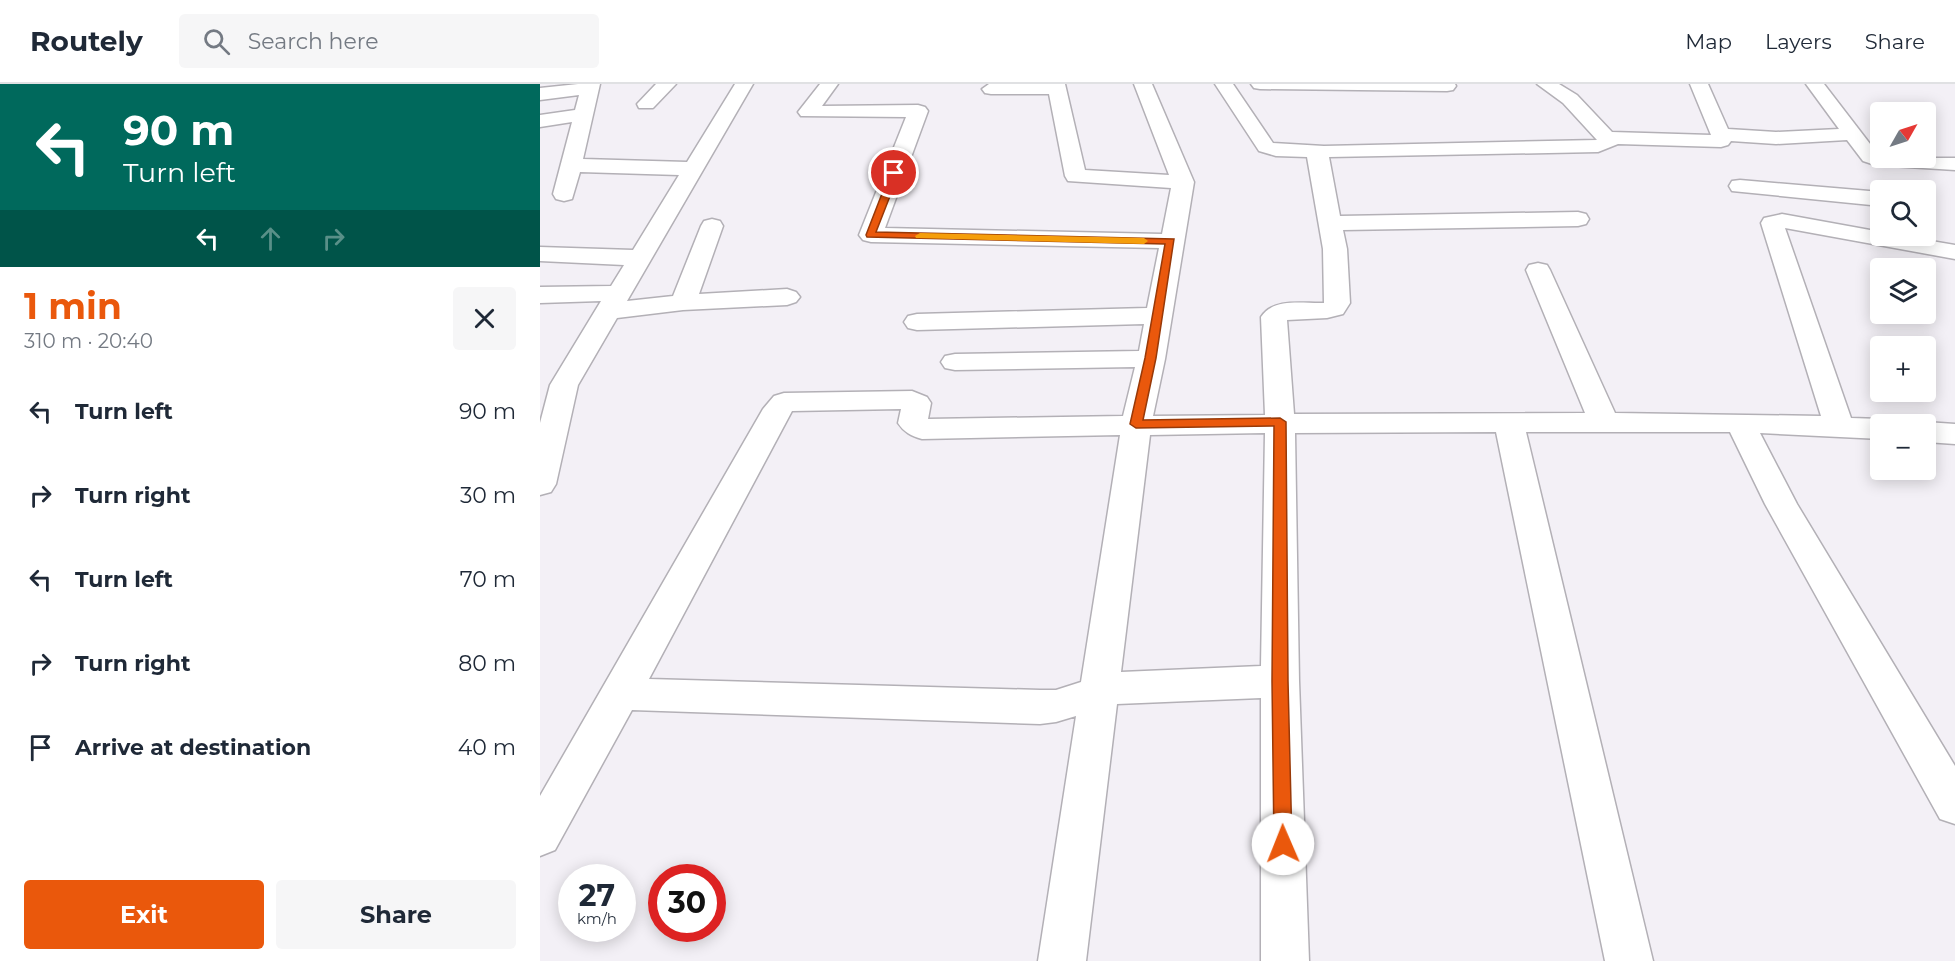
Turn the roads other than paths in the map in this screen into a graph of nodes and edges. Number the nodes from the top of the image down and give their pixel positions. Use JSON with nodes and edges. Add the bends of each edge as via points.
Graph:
{"nodes":[{"id":1,"x":667,"y":84,"type":"edge"},
{"id":2,"x":744,"y":84,"type":"edge"},
{"id":3,"x":829,"y":84,"type":"edge"},
{"id":4,"x":1143,"y":84,"type":"edge"},
{"id":5,"x":1224,"y":84,"type":"edge"},
{"id":6,"x":1260,"y":84,"type":"edge"},
{"id":7,"x":1546,"y":84,"type":"edge"},
{"id":8,"x":1698,"y":84,"type":"edge"},
{"id":9,"x":1815,"y":84,"type":"edge"},
{"id":10,"x":591,"y":86,"type":"edge"},
{"id":11,"x":1057,"y":86,"type":"edge"},
{"id":12,"x":1447,"y":86,"type":"dead end"},
{"id":13,"x":991,"y":89,"type":"dead end"},
{"id":14,"x":540,"y":94,"type":"edge"},
{"id":15,"x":646,"y":104,"type":"dead end"},
{"id":16,"x":583,"y":115,"type":"junction"},
{"id":17,"x":540,"y":121,"type":"edge"},
{"id":18,"x":1852,"y":134,"type":"junction"},
{"id":19,"x":1607,"y":138,"type":"junction"},
{"id":20,"x":1321,"y":151,"type":"junction"},
{"id":21,"x":1870,"y":157,"type":"edge"},
{"id":22,"x":1728,"y":158,"type":"junction"},
{"id":23,"x":1936,"y":163,"type":"edge"},
{"id":24,"x":1955,"y":164,"type":"edge"},
{"id":25,"x":571,"y":165,"type":"junction"},
{"id":26,"x":694,"y":169,"type":"junction"},
{"id":27,"x":1183,"y":182,"type":"junction"},
{"id":28,"x":564,"y":194,"type":"dead end"},
{"id":29,"x":1870,"y":196,"type":"edge"},
{"id":30,"x":1760,"y":216,"type":"junction"},
{"id":31,"x":1578,"y":219,"type":"dead end"},
{"id":32,"x":1329,"y":223,"type":"junction"},
{"id":33,"x":712,"y":226,"type":"dead end"},
{"id":34,"x":1170,"y":241,"type":"junction"},
{"id":35,"x":1955,"y":252,"type":"edge"},
{"id":36,"x":540,"y":254,"type":"edge"},
{"id":37,"x":640,"y":258,"type":"junction"},
{"id":38,"x":1538,"y":270,"type":"dead end"},
{"id":39,"x":540,"y":296,"type":"edge"},
{"id":40,"x":787,"y":297,"type":"dead end"},
{"id":41,"x":614,"y":302,"type":"junction"},
{"id":42,"x":683,"y":302,"type":"junction"},
{"id":43,"x":1158,"y":316,"type":"junction"},
{"id":44,"x":917,"y":322,"type":"dead end"},
{"id":45,"x":1150,"y":358,"type":"junction"},
{"id":46,"x":954,"y":362,"type":"dead end"},
{"id":47,"x":1280,"y":422,"type":"junction"},
{"id":48,"x":1605,"y":422,"type":"junction"},
{"id":49,"x":1509,"y":423,"type":"junction"},
{"id":50,"x":1741,"y":423,"type":"junction"},
{"id":51,"x":1136,"y":424,"type":"junction"},
{"id":52,"x":1839,"y":426,"type":"junction"},
{"id":53,"x":1870,"y":428,"type":"edge"},
{"id":54,"x":1936,"y":433,"type":"edge"},
{"id":55,"x":1955,"y":434,"type":"edge"},
{"id":56,"x":540,"y":484,"type":"edge"},
{"id":57,"x":1280,"y":681,"type":"junction"},
{"id":58,"x":1099,"y":690,"type":"junction"},
{"id":59,"x":621,"y":694,"type":"junction"},
{"id":60,"x":1955,"y":805,"type":"edge"},
{"id":61,"x":540,"y":836,"type":"edge"},
{"id":62,"x":1062,"y":961,"type":"edge"},
{"id":63,"x":1285,"y":961,"type":"edge"},
{"id":64,"x":1629,"y":961,"type":"edge"}],
"edges":[{"from":1,"to":15,"type":"street"},
{"from":2,"to":26,"type":"street"},
{"from":3,"to":34,"type":"street","via":[[808,112],[918,111],[871,235]]},
{"from":4,"to":27,"type":"street"},
{"from":5,"to":20,"type":"street","via":[[1266,147]]},
{"from":6,"to":12,"type":"street"},
{"from":7,"to":19,"type":"street","via":[[1570,99]]},
{"from":8,"to":22,"type":"street"},
{"from":9,"to":18,"type":"street"},
{"from":10,"to":14,"type":"street"},
{"from":10,"to":16,"type":"street"},
{"from":11,"to":13,"type":"street"},
{"from":11,"to":27,"type":"street","via":[[1076,176]]},
{"from":16,"to":17,"type":"street"},
{"from":16,"to":25,"type":"street"},
{"from":18,"to":21,"type":"street"},
{"from":18,"to":22,"type":"street","via":[[1776,138]]},
{"from":19,"to":20,"type":"street","via":[[1610,142],[1598,146]]},
{"from":19,"to":22,"type":"street"},
{"from":20,"to":32,"type":"street","via":[[1317,158]]},
{"from":22,"to":29,"type":"street"},
{"from":22,"to":30,"type":"street"},
{"from":23,"to":24,"type":"street"},
{"from":25,"to":26,"type":"street"},
{"from":25,"to":28,"type":"street"},
{"from":26,"to":37,"type":"street"},
{"from":27,"to":34,"type":"street"},
{"from":30,"to":35,"type":"street"},
{"from":30,"to":52,"type":"street"},
{"from":31,"to":32,"type":"street"},
{"from":32,"to":47,"type":"street","via":[[1337,272],[1334,309],[1289,311],[1275,317]]},
{"from":33,"to":42,"type":"street"},
{"from":34,"to":43,"type":"street"},
{"from":36,"to":37,"type":"street"},
{"from":37,"to":41,"type":"street"},
{"from":38,"to":48,"type":"street"},
{"from":39,"to":41,"type":"street"},
{"from":40,"to":42,"type":"street"},
{"from":41,"to":42,"type":"street"},
{"from":41,"to":56,"type":"street","via":[[564,385]]},
{"from":43,"to":44,"type":"street"},
{"from":43,"to":45,"type":"street"},
{"from":45,"to":46,"type":"street"},
{"from":45,"to":51,"type":"street"},
{"from":47,"to":49,"type":"street"},
{"from":47,"to":51,"type":"street"},
{"from":47,"to":57,"type":"street"},
{"from":48,"to":49,"type":"street"},
{"from":48,"to":50,"type":"street"},
{"from":49,"to":64,"type":"street"},
{"from":50,"to":52,"type":"street"},
{"from":50,"to":60,"type":"street","via":[[1781,504]]},
{"from":51,"to":58,"type":"street"},
{"from":51,"to":59,"type":"street","via":[[922,429],[913,423],[917,403],[912,400],[784,402]]},
{"from":52,"to":53,"type":"street"},
{"from":54,"to":55,"type":"street"},
{"from":57,"to":58,"type":"street"},
{"from":57,"to":63,"type":"street"},
{"from":58,"to":59,"type":"street","via":[[1056,706],[1040,707]]},
{"from":58,"to":62,"type":"street"},
{"from":59,"to":61,"type":"street"}]}
